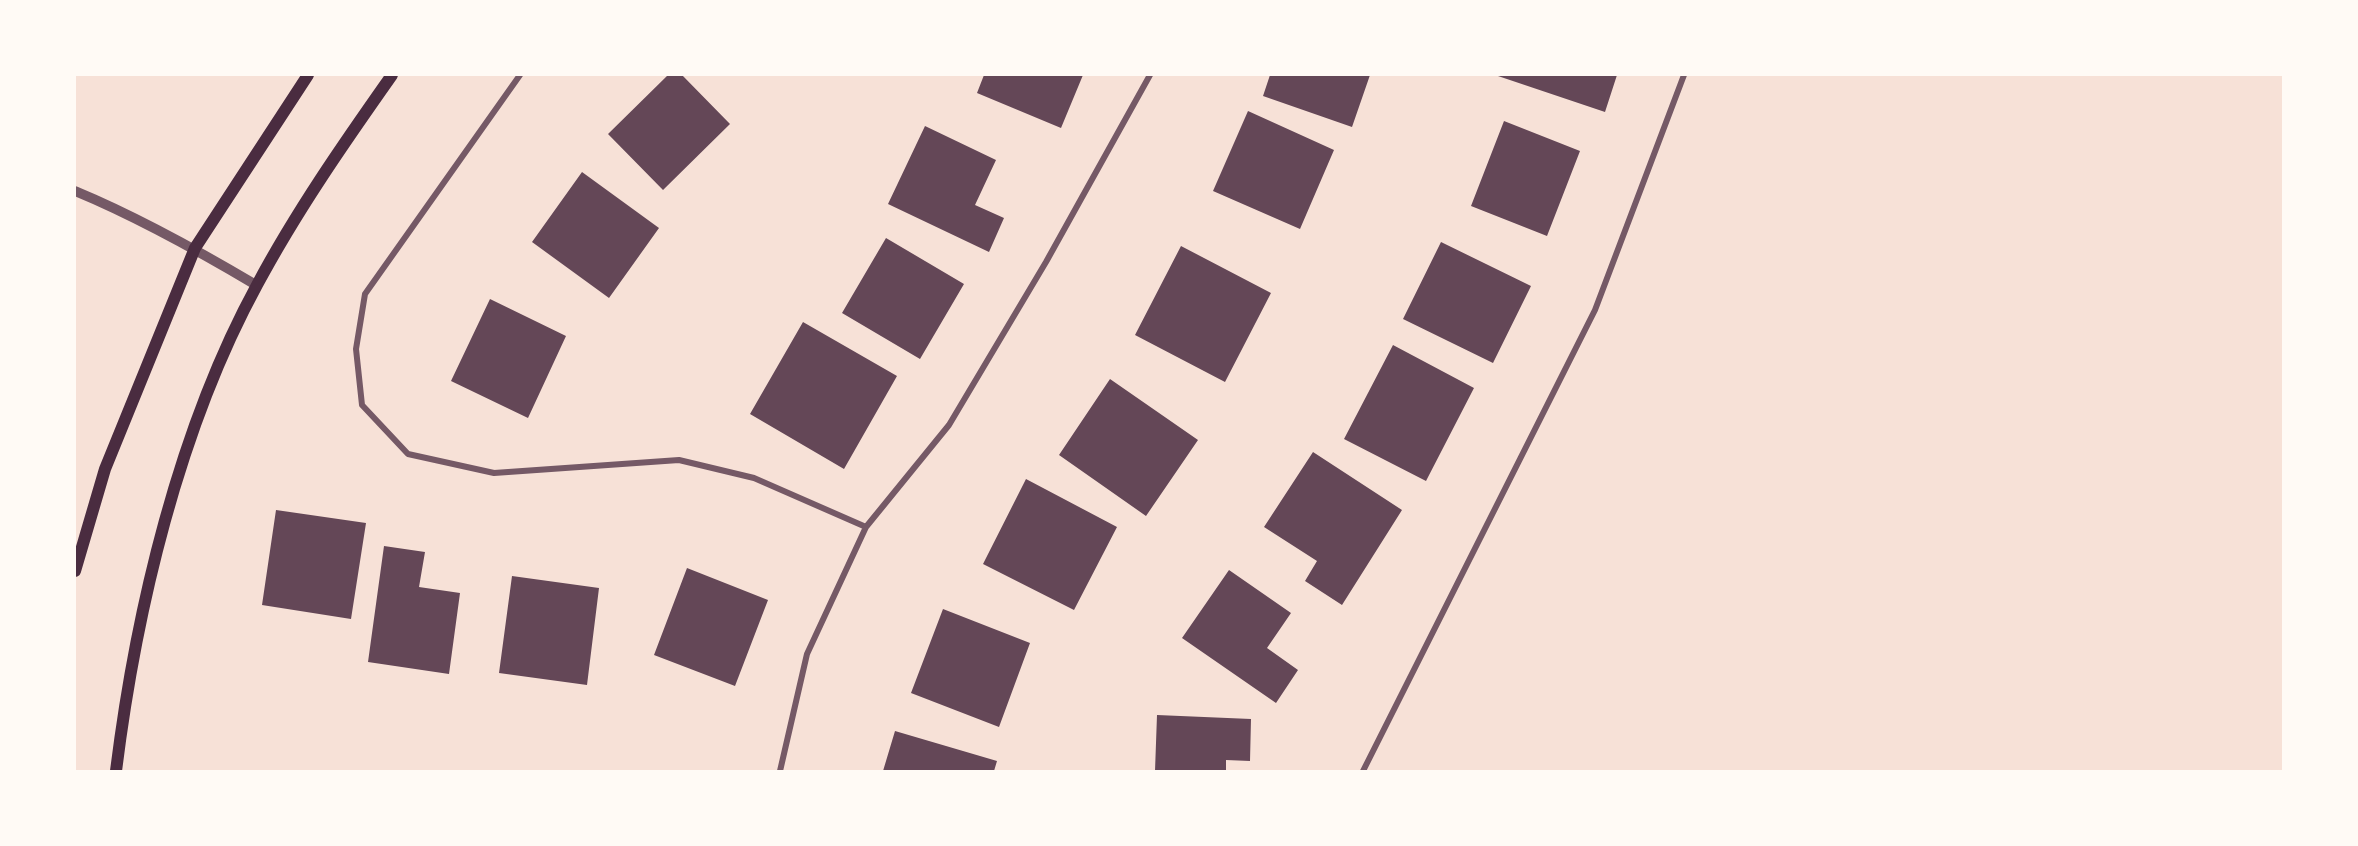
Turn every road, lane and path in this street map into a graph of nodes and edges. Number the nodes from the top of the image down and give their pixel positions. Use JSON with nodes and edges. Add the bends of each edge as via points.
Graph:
{"nodes":[{"id":1,"x":309,"y":75,"type":"edge"},
{"id":2,"x":392,"y":75,"type":"edge"},
{"id":3,"x":520,"y":75,"type":"edge"},
{"id":4,"x":1150,"y":75,"type":"edge"},
{"id":5,"x":1684,"y":75,"type":"edge"},
{"id":6,"x":75,"y":191,"type":"edge"},
{"id":7,"x":195,"y":249,"type":"junction"},
{"id":8,"x":256,"y":285,"type":"junction"},
{"id":9,"x":866,"y":527,"type":"junction"},
{"id":10,"x":75,"y":571,"type":"edge"},
{"id":11,"x":116,"y":771,"type":"edge"},
{"id":12,"x":780,"y":771,"type":"edge"},
{"id":13,"x":1363,"y":771,"type":"edge"}],
"edges":[{"from":1,"to":7,"type":"main road"},
{"from":2,"to":8,"type":"main road","via":[[335,156]]},
{"from":3,"to":9,"type":"street","via":[[365,294],[356,349],[362,405],[408,454],[494,473],[679,460],[754,478]]},
{"from":4,"to":9,"type":"street","via":[[949,425]]},
{"from":5,"to":13,"type":"street","via":[[1595,310]]},
{"from":6,"to":7,"type":"street"},
{"from":7,"to":8,"type":"street"},
{"from":7,"to":10,"type":"main road","via":[[105,469]]},
{"from":8,"to":11,"type":"main road","via":[[216,373],[169,509],[138,640]]},
{"from":9,"to":12,"type":"street","via":[[807,654]]}]}
